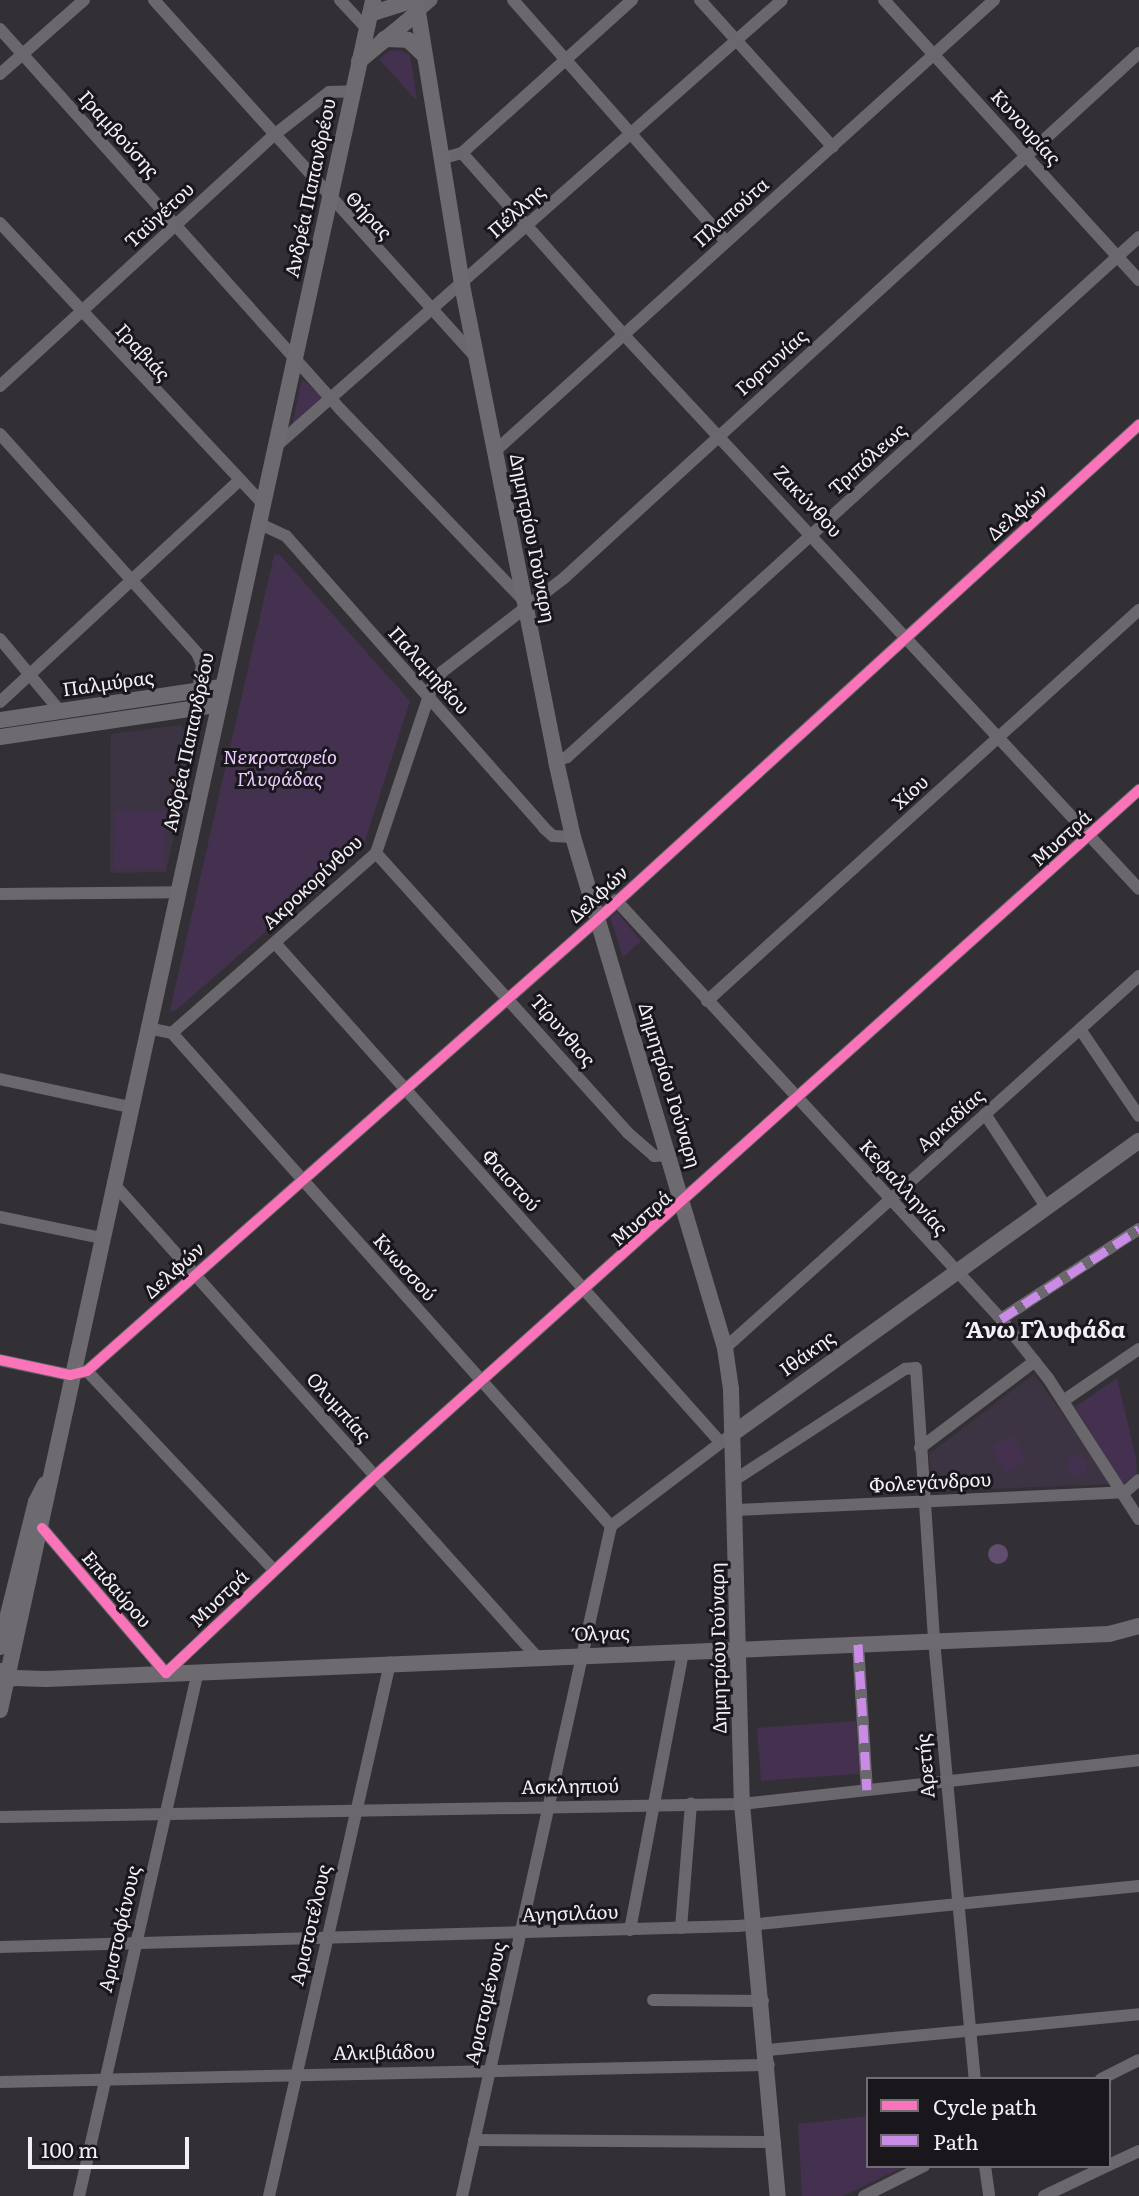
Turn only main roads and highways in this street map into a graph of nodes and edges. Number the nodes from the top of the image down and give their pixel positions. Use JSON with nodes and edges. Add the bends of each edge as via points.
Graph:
{"nodes":[{"id":1,"x":416,"y":4,"type":"edge"},
{"id":2,"x":370,"y":14,"type":"edge"},
{"id":3,"x":384,"y":39,"type":"junction"},
{"id":4,"x":425,"y":56,"type":"junction"},
{"id":5,"x":359,"y":61,"type":"junction"},
{"id":6,"x":222,"y":687,"type":"junction"},
{"id":7,"x":218,"y":705,"type":"junction"},
{"id":8,"x":0,"y":720,"type":"edge"},
{"id":9,"x":0,"y":737,"type":"edge"},
{"id":10,"x":1139,"y":1141,"type":"edge"},
{"id":11,"x":735,"y":1432,"type":"junction"},
{"id":12,"x":48,"y":1479,"type":"junction"},
{"id":13,"x":1139,"y":1626,"type":"edge"},
{"id":14,"x":0,"y":1647,"type":"edge"},
{"id":15,"x":739,"y":1648,"type":"junction"},
{"id":16,"x":3,"y":1681,"type":"edge"},
{"id":17,"x":0,"y":1710,"type":"edge"},
{"id":18,"x":778,"y":2196,"type":"edge"}],
"edges":[{"from":1,"to":2,"type":"main road"},
{"from":1,"to":3,"type":"main road"},
{"from":1,"to":4,"type":"main road","name":"Δημητρίου Γούναρη"},
{"from":2,"to":5,"type":"main road","name":"Ανδρέα Παπανδρέου"},
{"from":3,"to":4,"type":"main road","via":[[408,40]]},
{"from":3,"to":5,"type":"main road"},
{"from":4,"to":11,"type":"main road","name":"Δημητρίου Γούναρη","via":[[462,285],[556,761],[573,836],[724,1348]]},
{"from":5,"to":6,"type":"main road","name":"Ανδρέα Παπανδρέου"},
{"from":6,"to":7,"type":"main road","name":"Ανδρέα Παπανδρέου"},
{"from":6,"to":8,"type":"main road","name":"Παλμύρας"},
{"from":7,"to":9,"type":"main road","name":"Παλμύρας"},
{"from":7,"to":12,"type":"main road","name":"Ανδρέα Παπανδρέου"},
{"from":10,"to":11,"type":"main road","name":"Ιθάκης"},
{"from":11,"to":15,"type":"main road","name":"Δημητρίου Γούναρη"},
{"from":12,"to":14,"type":"main road","name":"Ανδρέα Παπανδρέου","via":[[36,1502]]},
{"from":12,"to":16,"type":"main road","name":"Ανδρέα Παπανδρέου","via":[[42,1528]]},
{"from":13,"to":15,"type":"main road","name":"Όλγας","via":[[1109,1634]]},
{"from":15,"to":16,"type":"main road","name":"Όλγας"},
{"from":15,"to":18,"type":"main road","name":"Δημητρίου Γούναρη","via":[[742,1804],[769,2057]]},
{"from":16,"to":17,"type":"main road","name":"Ανδρέα Παπανδρέου"}]}
